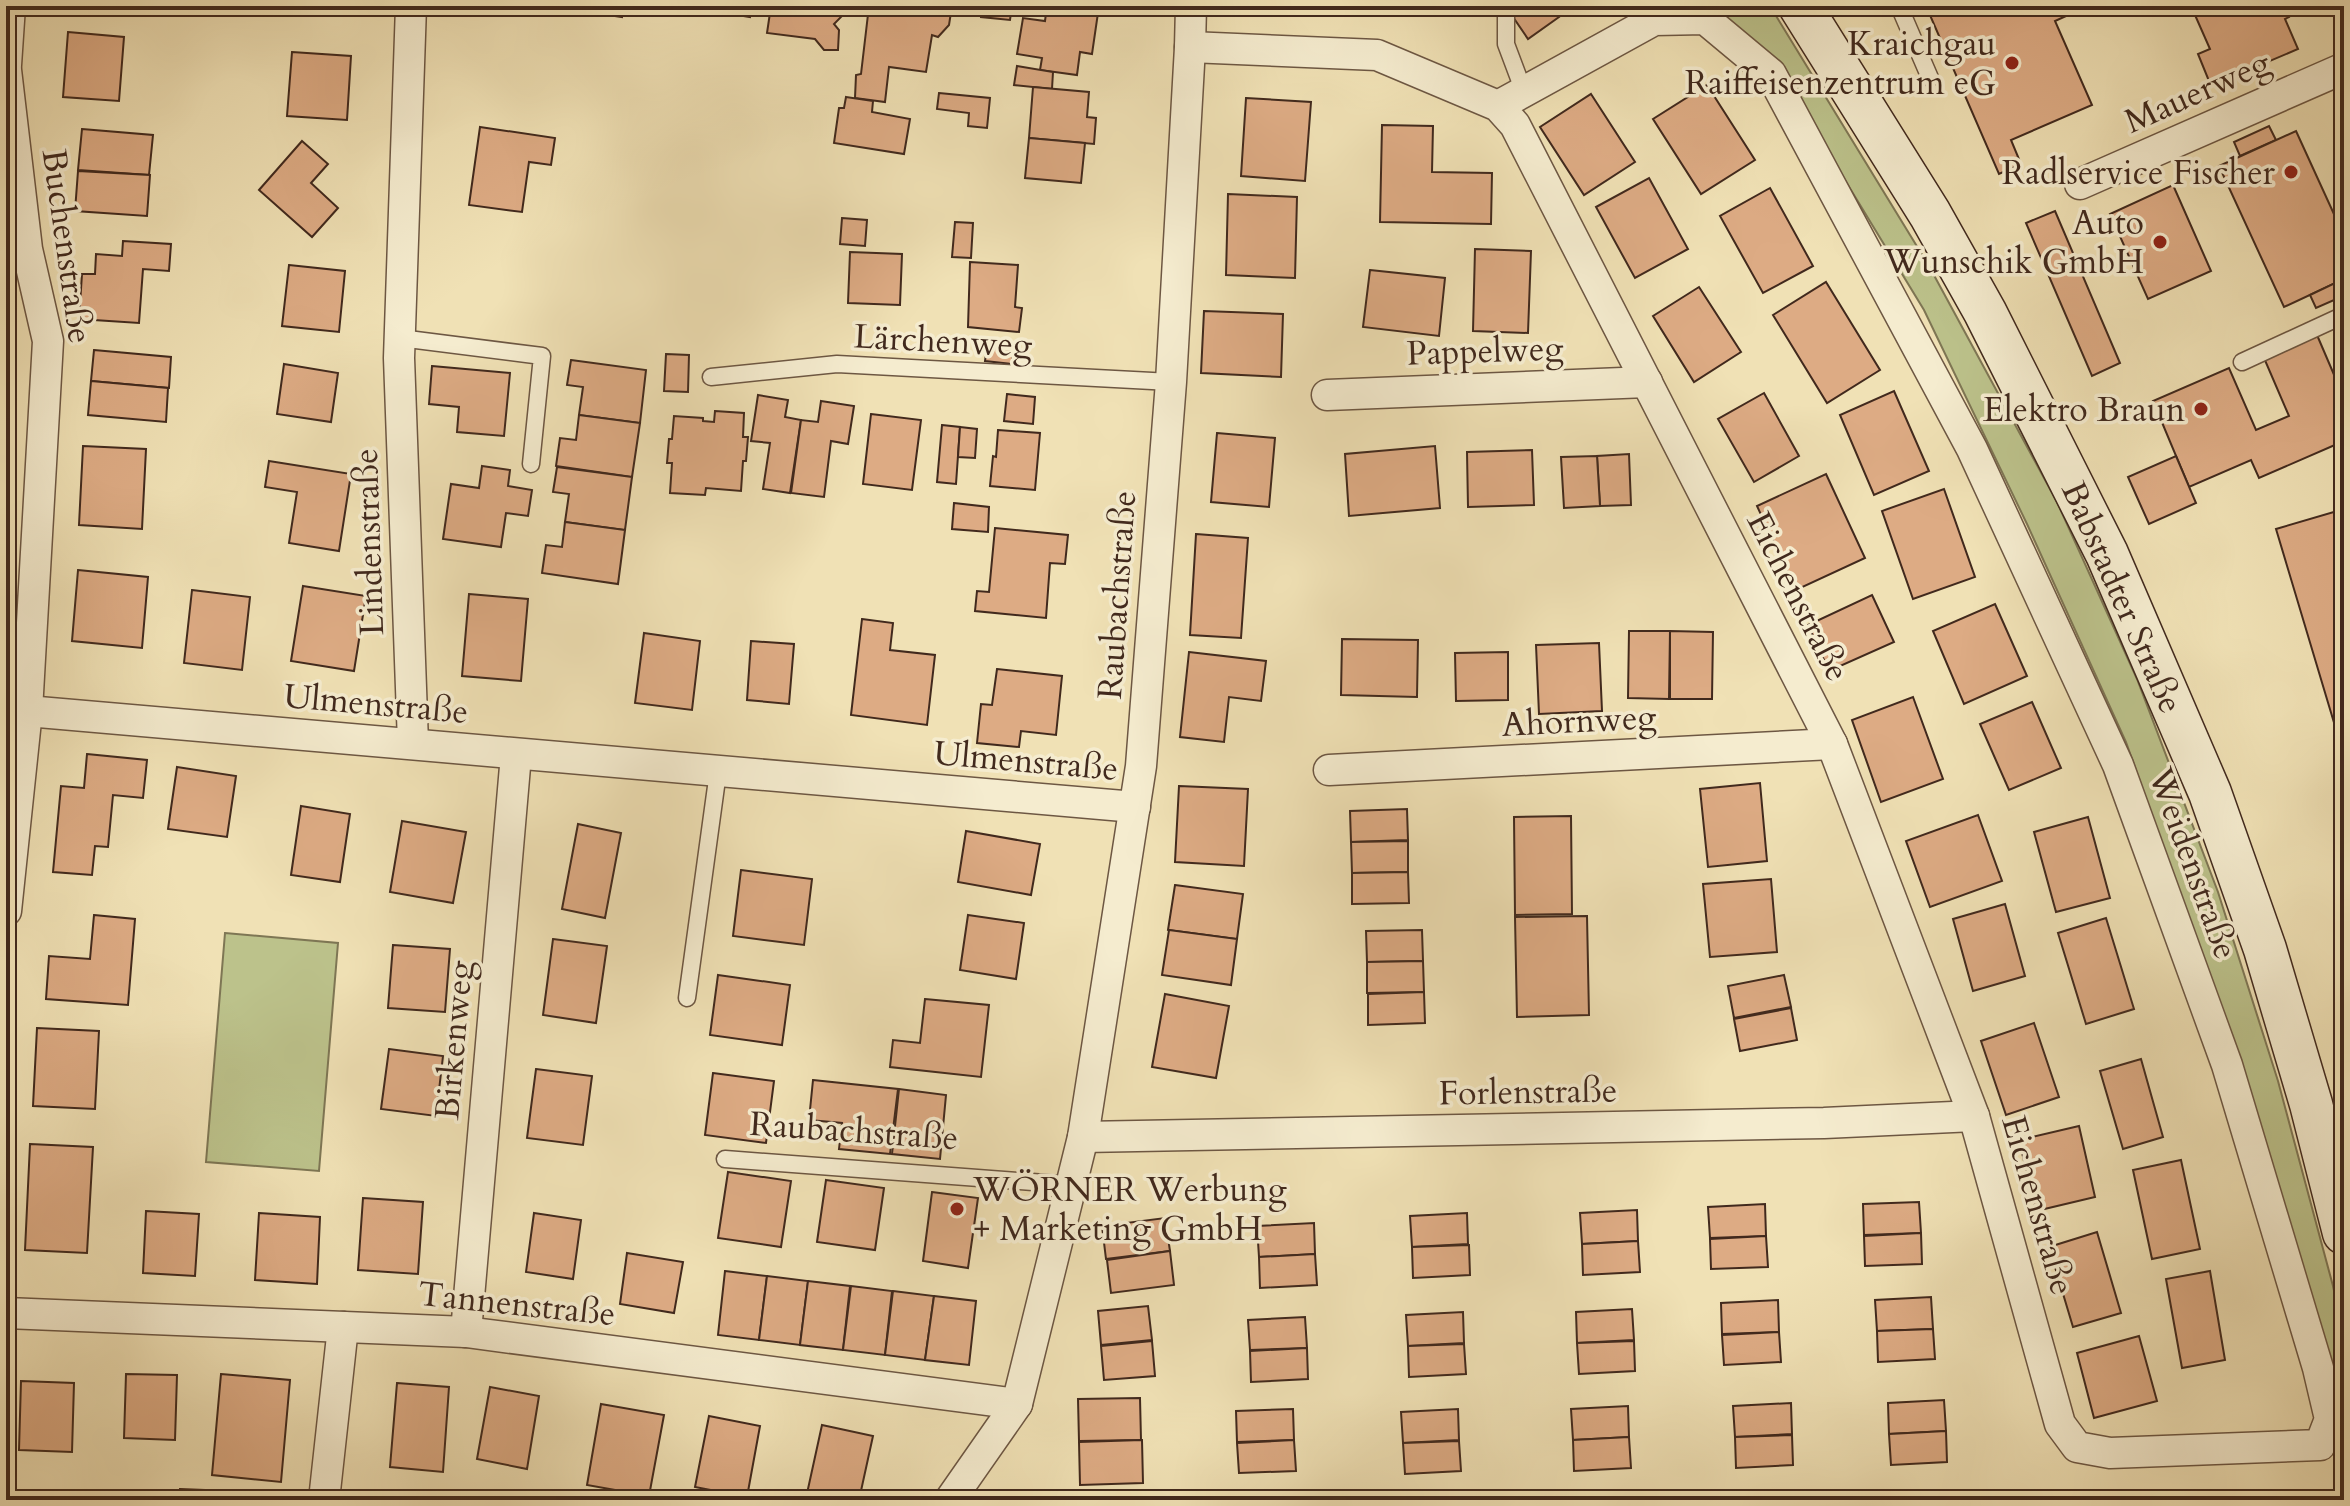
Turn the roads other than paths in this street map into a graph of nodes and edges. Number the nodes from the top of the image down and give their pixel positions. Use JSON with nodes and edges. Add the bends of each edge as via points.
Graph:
{"nodes":[{"id":1,"x":10,"y":6,"type":"edge"},
{"id":2,"x":411,"y":6,"type":"edge"},
{"id":3,"x":1191,"y":6,"type":"edge"},
{"id":4,"x":1506,"y":6,"type":"edge"},
{"id":5,"x":1800,"y":6,"type":"edge"},
{"id":6,"x":1899,"y":6,"type":"edge"},
{"id":7,"x":1190,"y":47,"type":"junction"},
{"id":8,"x":6,"y":68,"type":"edge"},
{"id":9,"x":2344,"y":68,"type":"edge"},
{"id":10,"x":1930,"y":78,"type":"dead end"},
{"id":11,"x":1524,"y":92,"type":"junction"},
{"id":12,"x":1498,"y":106,"type":"junction"},
{"id":13,"x":2080,"y":184,"type":"dead end"},
{"id":14,"x":2344,"y":315,"type":"edge"},
{"id":15,"x":400,"y":338,"type":"junction"},
{"id":16,"x":2242,"y":362,"type":"dead end"},
{"id":17,"x":711,"y":377,"type":"dead end"},
{"id":18,"x":1171,"y":382,"type":"junction"},
{"id":19,"x":1647,"y":382,"type":"junction"},
{"id":20,"x":1327,"y":395,"type":"dead end"},
{"id":21,"x":531,"y":464,"type":"dead end"},
{"id":22,"x":27,"y":711,"type":"junction"},
{"id":23,"x":413,"y":743,"type":"junction"},
{"id":24,"x":1832,"y":744,"type":"junction"},
{"id":25,"x":516,"y":755,"type":"junction"},
{"id":26,"x":1329,"y":770,"type":"dead end"},
{"id":27,"x":718,"y":772,"type":"junction"},
{"id":28,"x":1135,"y":807,"type":"junction"},
{"id":29,"x":6,"y":911,"type":"edge"},
{"id":30,"x":687,"y":998,"type":"dead end"},
{"id":31,"x":1974,"y":1116,"type":"junction"},
{"id":32,"x":1083,"y":1137,"type":"junction"},
{"id":33,"x":725,"y":1159,"type":"dead end"},
{"id":34,"x":1072,"y":1185,"type":"junction"},
{"id":35,"x":2344,"y":1233,"type":"edge"},
{"id":36,"x":6,"y":1313,"type":"edge"},
{"id":37,"x":343,"y":1327,"type":"junction"},
{"id":38,"x":466,"y":1332,"type":"junction"},
{"id":39,"x":1017,"y":1404,"type":"junction"},
{"id":40,"x":2077,"y":1447,"type":"joint"},
{"id":41,"x":324,"y":1500,"type":"edge"},
{"id":42,"x":950,"y":1500,"type":"edge"}],
"edges":[{"from":1,"to":8,"type":"street","name":"Buchenstraße"},
{"from":2,"to":15,"type":"street","name":"Lindenstraße"},
{"from":3,"to":7,"type":"street","name":"Raubachstraße"},
{"from":4,"to":11,"type":"lane","via":[[1506,44]]},
{"from":5,"to":35,"type":"street","name":"Babstadter Straße","via":[[1937,226],[2107,554],[2210,793],[2265,949]]},
{"from":6,"to":10,"type":"lane"},
{"from":7,"to":12,"type":"street","via":[[1377,55]]},
{"from":7,"to":18,"type":"street","name":"Raubachstraße"},
{"from":8,"to":22,"type":"street","name":"Buchenstraße","via":[[27,249],[48,341]]},
{"from":9,"to":13,"type":"street","name":"Mauerweg"},
{"from":11,"to":12,"type":"street","name":"Weidenstraße"},
{"from":11,"to":40,"type":"street","name":"Weidenstraße","via":[[1654,20],[1705,19],[1771,74],[1972,449],[2118,765],[2227,1065],[2330,1419],[2320,1445],[2110,1453]]},
{"from":12,"to":19,"type":"street","name":"Eichenstraße","via":[[1515,125]]},
{"from":14,"to":16,"type":"lane"},
{"from":15,"to":21,"type":"lane","via":[[542,356]]},
{"from":15,"to":23,"type":"street","name":"Lindenstraße"},
{"from":17,"to":18,"type":"lane","name":"Lärchenweg","via":[[837,364]]},
{"from":18,"to":28,"type":"street","name":"Raubachstraße"},
{"from":19,"to":20,"type":"street","name":"Pappelweg"},
{"from":19,"to":24,"type":"street","name":"Eichenstraße"},
{"from":22,"to":23,"type":"street","name":"Ulmenstraße"},
{"from":22,"to":29,"type":"street","name":"Buchenstraße"},
{"from":23,"to":25,"type":"street","name":"Ulmenstraße"},
{"from":24,"to":26,"type":"street","name":"Ahornweg"},
{"from":24,"to":31,"type":"street","name":"Eichenstraße"},
{"from":25,"to":27,"type":"street","name":"Ulmenstraße"},
{"from":25,"to":38,"type":"street","name":"Birkenweg"},
{"from":27,"to":28,"type":"street","name":"Ulmenstraße"},
{"from":27,"to":30,"type":"lane"},
{"from":28,"to":32,"type":"street","name":"Raubachstraße"},
{"from":31,"to":32,"type":"street","name":"Forlenstraße"},
{"from":31,"to":40,"type":"street","name":"Eichenstraße","via":[[2060,1424]]},
{"from":32,"to":34,"type":"street","name":"Raubachstraße"},
{"from":33,"to":34,"type":"lane","name":"Raubachstraße"},
{"from":34,"to":39,"type":"street","name":"Raubachstraße"},
{"from":36,"to":37,"type":"street","name":"Tannenstraße"},
{"from":37,"to":38,"type":"street","name":"Tannenstraße"},
{"from":37,"to":41,"type":"street"},
{"from":38,"to":39,"type":"street","name":"Tannenstraße"},
{"from":39,"to":42,"type":"street","name":"Raubachstraße"}]}
